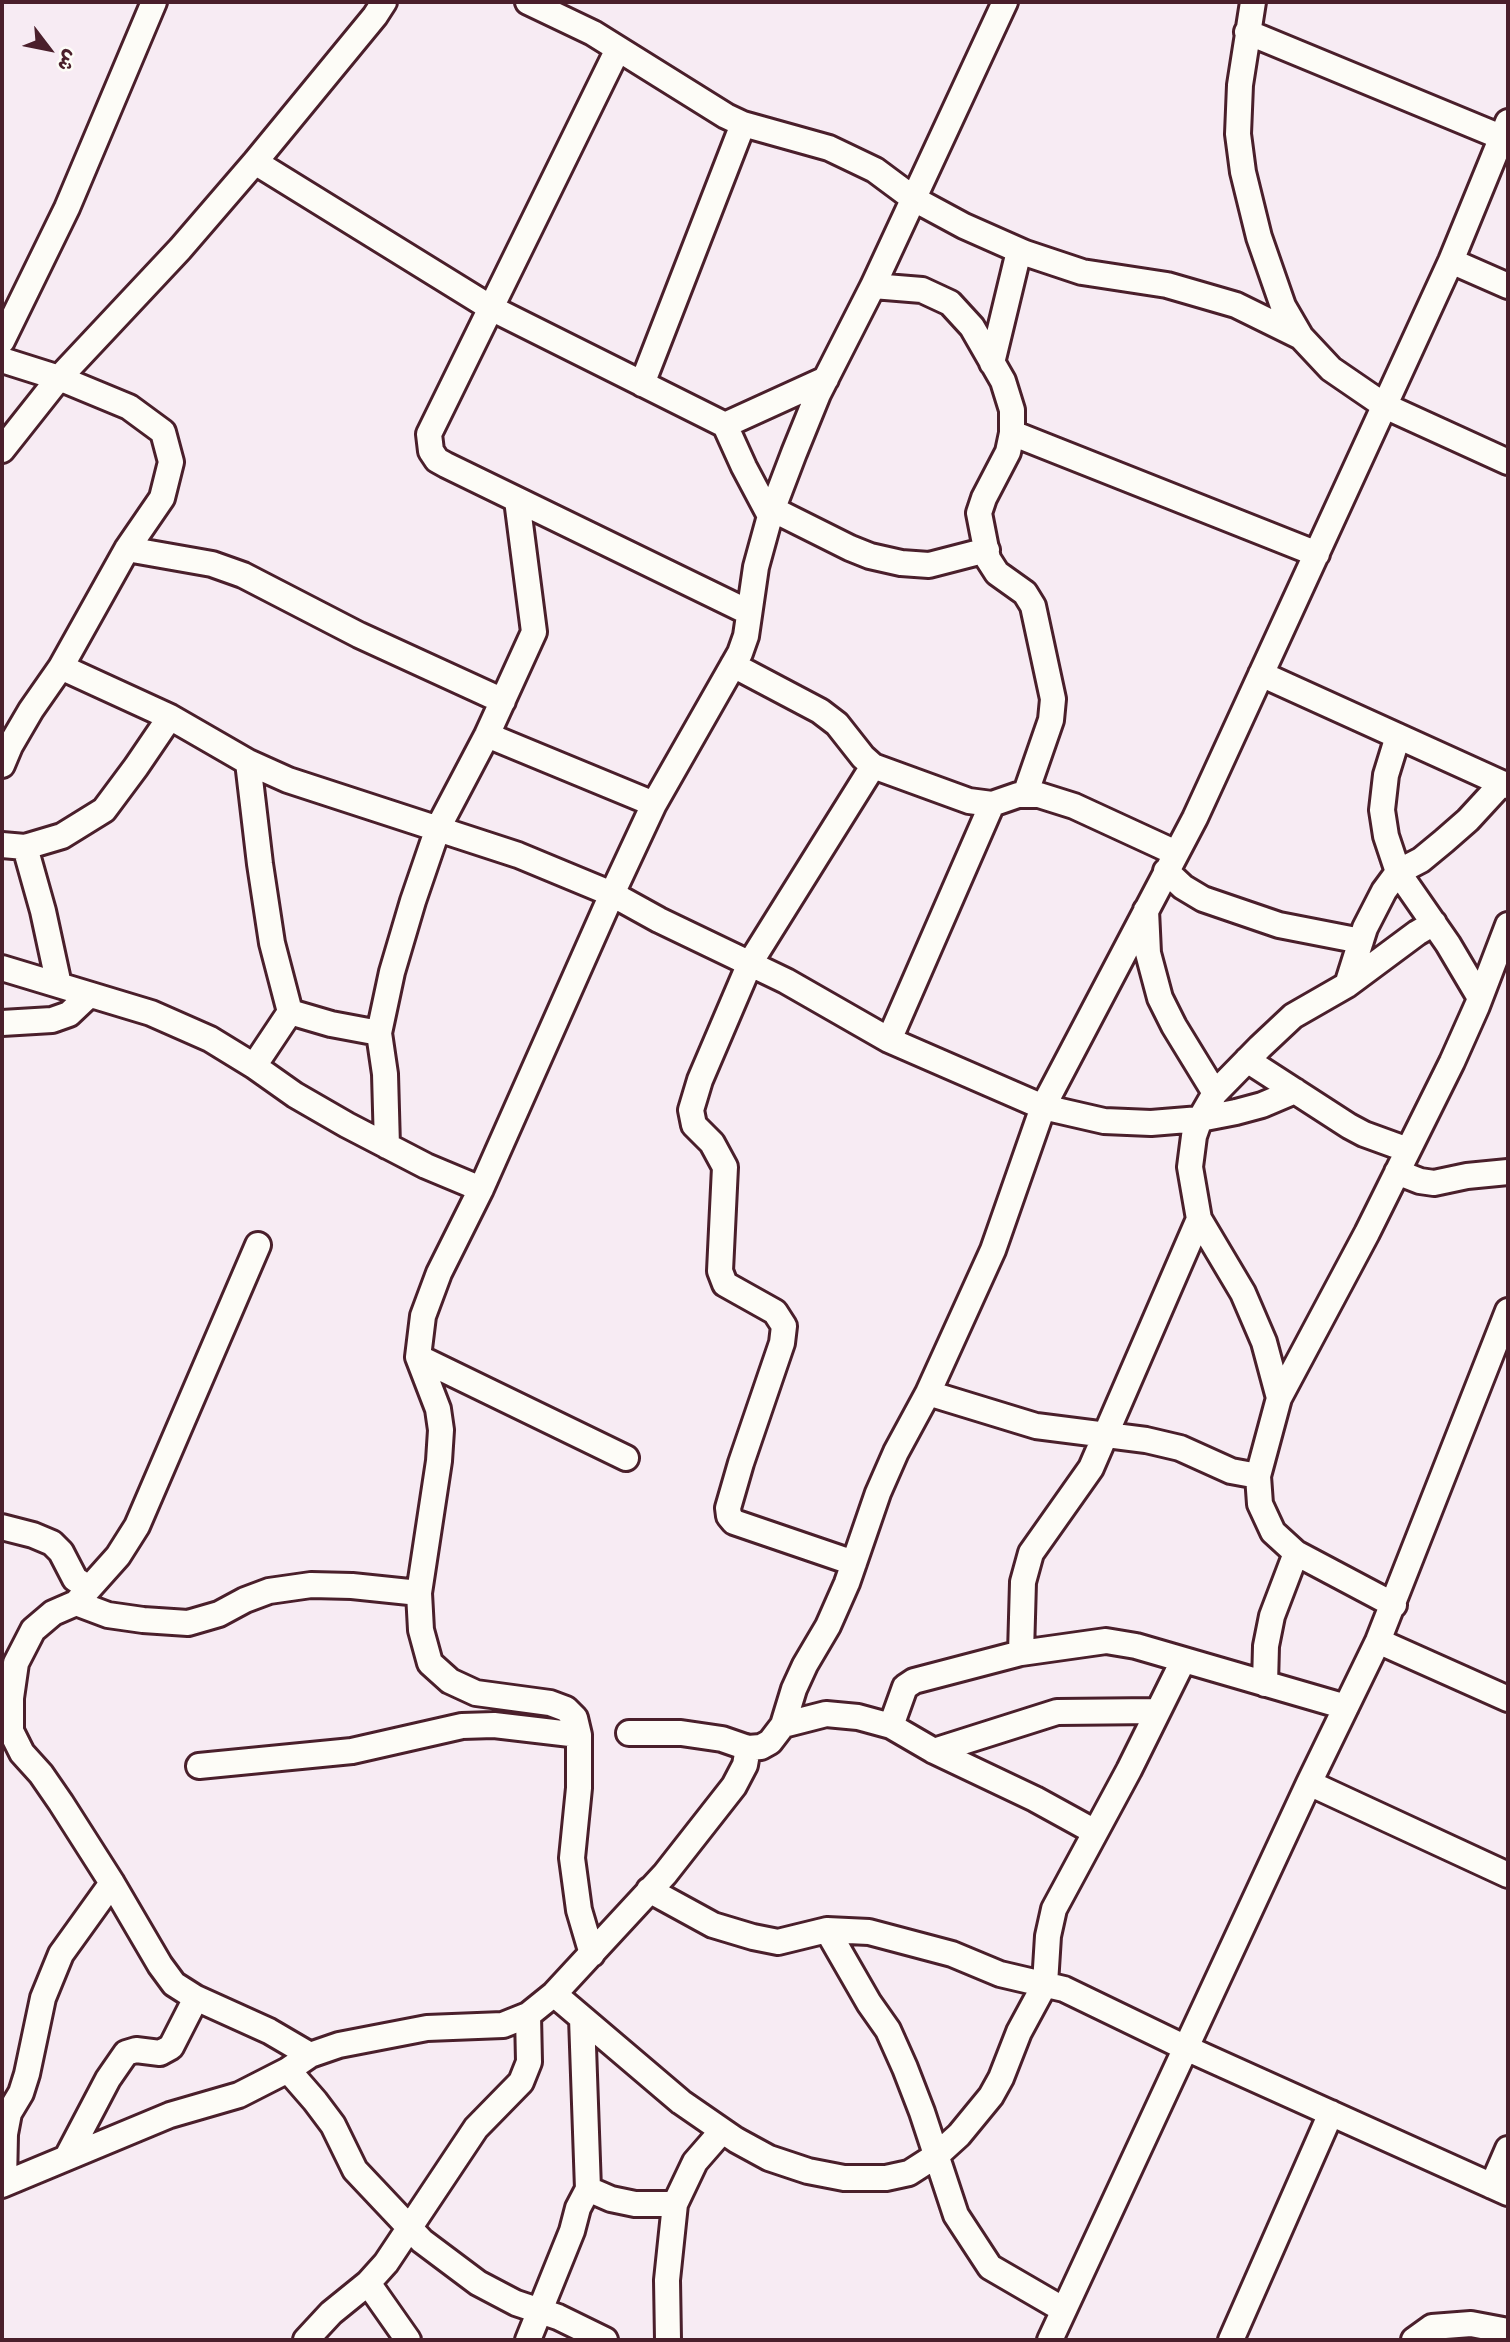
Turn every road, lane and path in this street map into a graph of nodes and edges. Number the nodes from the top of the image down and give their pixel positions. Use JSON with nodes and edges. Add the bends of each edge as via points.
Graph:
{"nodes":[{"id":1,"x":154,"y":2,"type":"edge"},
{"id":2,"x":384,"y":2,"type":"edge"},
{"id":3,"x":528,"y":2,"type":"edge"},
{"id":4,"x":1005,"y":2,"type":"edge"},
{"id":5,"x":1253,"y":2,"type":"edge"},
{"id":6,"x":1247,"y":32,"type":"junction"},
{"id":7,"x":618,"y":48,"type":"junction"},
{"id":8,"x":743,"y":124,"type":"junction"},
{"id":9,"x":1505,"y":130,"type":"edge"},
{"id":10,"x":255,"y":162,"type":"junction"},
{"id":11,"x":914,"y":199,"type":"junction"},
{"id":12,"x":1020,"y":251,"type":"junction"},
{"id":13,"x":1451,"y":261,"type":"junction"},
{"id":14,"x":873,"y":286,"type":"junction"},
{"id":15,"x":1508,"y":286,"type":"edge"},
{"id":16,"x":491,"y":308,"type":"junction"},
{"id":17,"x":1301,"y":337,"type":"junction"},
{"id":18,"x":2,"y":341,"type":"edge"},
{"id":19,"x":2,"y":360,"type":"edge"},
{"id":20,"x":992,"y":363,"type":"junction"},
{"id":21,"x":59,"y":378,"type":"junction"},
{"id":22,"x":826,"y":379,"type":"junction"},
{"id":23,"x":642,"y":384,"type":"junction"},
{"id":24,"x":1385,"y":407,"type":"junction"},
{"id":25,"x":725,"y":425,"type":"junction"},
{"id":26,"x":1012,"y":433,"type":"junction"},
{"id":27,"x":2,"y":450,"type":"edge"},
{"id":28,"x":1508,"y":463,"type":"edge"},
{"id":29,"x":517,"y":500,"type":"junction"},
{"id":30,"x":771,"y":512,"type":"junction"},
{"id":31,"x":127,"y":549,"type":"junction"},
{"id":32,"x":986,"y":550,"type":"junction"},
{"id":33,"x":1317,"y":554,"type":"junction"},
{"id":34,"x":748,"y":612,"type":"junction"},
{"id":35,"x":733,"y":665,"type":"junction"},
{"id":36,"x":61,"y":667,"type":"junction"},
{"id":37,"x":1261,"y":674,"type":"junction"},
{"id":38,"x":503,"y":701,"type":"junction"},
{"id":39,"x":170,"y":716,"type":"junction"},
{"id":40,"x":487,"y":735,"type":"junction"},
{"id":41,"x":1398,"y":736,"type":"junction"},
{"id":42,"x":248,"y":762,"type":"junction"},
{"id":43,"x":2,"y":765,"type":"edge"},
{"id":44,"x":873,"y":766,"type":"junction"},
{"id":45,"x":1505,"y":785,"type":"edge"},
{"id":46,"x":1025,"y":795,"type":"junction"},
{"id":47,"x":654,"y":804,"type":"junction"},
{"id":48,"x":992,"y":804,"type":"junction"},
{"id":49,"x":438,"y":828,"type":"junction"},
{"id":50,"x":13,"y":846,"type":"edge"},
{"id":51,"x":1171,"y":862,"type":"junction"},
{"id":52,"x":1398,"y":872,"type":"junction"},
{"id":53,"x":612,"y":894,"type":"junction"},
{"id":54,"x":1146,"y":909,"type":"junction"},
{"id":55,"x":1434,"y":923,"type":"junction"},
{"id":56,"x":1508,"y":925,"type":"edge"},
{"id":57,"x":1361,"y":941,"type":"junction"},
{"id":58,"x":750,"y":964,"type":"junction"},
{"id":59,"x":2,"y":968,"type":"edge"},
{"id":60,"x":59,"y":985,"type":"junction"},
{"id":61,"x":1347,"y":985,"type":"junction"},
{"id":62,"x":88,"y":996,"type":"junction"},
{"id":63,"x":1480,"y":998,"type":"junction"},
{"id":64,"x":290,"y":1012,"type":"junction"},
{"id":65,"x":2,"y":1023,"type":"edge"},
{"id":66,"x":379,"y":1033,"type":"junction"},
{"id":67,"x":889,"y":1040,"type":"junction"},
{"id":68,"x":1247,"y":1060,"type":"junction"},
{"id":69,"x":254,"y":1066,"type":"junction"},
{"id":70,"x":1295,"y":1091,"type":"junction"},
{"id":71,"x":1215,"y":1093,"type":"junction"},
{"id":72,"x":1043,"y":1107,"type":"junction"},
{"id":73,"x":1200,"y":1119,"type":"junction"},
{"id":74,"x":387,"y":1146,"type":"junction"},
{"id":75,"x":1403,"y":1161,"type":"junction"},
{"id":76,"x":1508,"y":1172,"type":"edge"},
{"id":77,"x":481,"y":1188,"type":"junction"},
{"id":78,"x":1199,"y":1219,"type":"junction"},
{"id":79,"x":258,"y":1245,"type":"dead end"},
{"id":80,"x":1508,"y":1315,"type":"edge"},
{"id":81,"x":418,"y":1357,"type":"junction"},
{"id":82,"x":928,"y":1393,"type":"junction"},
{"id":83,"x":1279,"y":1398,"type":"junction"},
{"id":84,"x":1103,"y":1436,"type":"junction"},
{"id":85,"x":626,"y":1458,"type":"dead end"},
{"id":86,"x":1258,"y":1476,"type":"junction"},
{"id":87,"x":2,"y":1528,"type":"edge"},
{"id":88,"x":1296,"y":1553,"type":"junction"},
{"id":89,"x":854,"y":1563,"type":"junction"},
{"id":90,"x":419,"y":1593,"type":"junction"},
{"id":91,"x":83,"y":1596,"type":"junction"},
{"id":92,"x":1394,"y":1605,"type":"junction"},
{"id":93,"x":1378,"y":1642,"type":"junction"},
{"id":94,"x":1021,"y":1653,"type":"junction"},
{"id":95,"x":1183,"y":1661,"type":"junction"},
{"id":96,"x":1265,"y":1684,"type":"junction"},
{"id":97,"x":6,"y":1698,"type":"edge"},
{"id":98,"x":1508,"y":1699,"type":"edge"},
{"id":99,"x":1346,"y":1707,"type":"junction"},
{"id":100,"x":1157,"y":1711,"type":"junction"},
{"id":101,"x":783,"y":1725,"type":"junction"},
{"id":102,"x":891,"y":1726,"type":"junction"},
{"id":103,"x":629,"y":1733,"type":"dead end"},
{"id":104,"x":579,"y":1735,"type":"junction"},
{"id":105,"x":748,"y":1748,"type":"junction"},
{"id":106,"x":934,"y":1751,"type":"junction"},
{"id":107,"x":199,"y":1766,"type":"dead end"},
{"id":108,"x":1309,"y":1783,"type":"junction"},
{"id":109,"x":1095,"y":1832,"type":"junction"},
{"id":110,"x":1508,"y":1875,"type":"edge"},
{"id":111,"x":112,"y":1883,"type":"junction"},
{"id":112,"x":649,"y":1890,"type":"junction"},
{"id":113,"x":827,"y":1930,"type":"junction"},
{"id":114,"x":592,"y":1954,"type":"junction"},
{"id":115,"x":1045,"y":1984,"type":"junction"},
{"id":116,"x":554,"y":1994,"type":"junction"},
{"id":117,"x":197,"y":1998,"type":"junction"},
{"id":118,"x":528,"y":2015,"type":"junction"},
{"id":119,"x":582,"y":2018,"type":"junction"},
{"id":120,"x":1186,"y":2048,"type":"junction"},
{"id":121,"x":310,"y":2055,"type":"junction"},
{"id":122,"x":288,"y":2070,"type":"junction"},
{"id":123,"x":6,"y":2112,"type":"edge"},
{"id":124,"x":1331,"y":2113,"type":"junction"},
{"id":125,"x":722,"y":2130,"type":"junction"},
{"id":126,"x":1508,"y":2149,"type":"edge"},
{"id":127,"x":937,"y":2155,"type":"junction"},
{"id":128,"x":67,"y":2157,"type":"junction"},
{"id":129,"x":3,"y":2184,"type":"edge"},
{"id":130,"x":588,"y":2189,"type":"junction"},
{"id":131,"x":1500,"y":2189,"type":"edge"},
{"id":132,"x":675,"y":2204,"type":"junction"},
{"id":133,"x":409,"y":2229,"type":"junction"},
{"id":134,"x":368,"y":2283,"type":"junction"},
{"id":135,"x":1064,"y":2310,"type":"junction"},
{"id":136,"x":539,"y":2311,"type":"junction"},
{"id":137,"x":1508,"y":2331,"type":"edge"},
{"id":138,"x":306,"y":2340,"type":"edge"},
{"id":139,"x":408,"y":2340,"type":"edge"},
{"id":140,"x":528,"y":2340,"type":"edge"},
{"id":141,"x":605,"y":2340,"type":"edge"},
{"id":142,"x":668,"y":2340,"type":"edge"},
{"id":143,"x":1050,"y":2340,"type":"edge"},
{"id":144,"x":1231,"y":2340,"type":"edge"},
{"id":145,"x":1414,"y":2340,"type":"edge"}],
"edges":[{"from":1,"to":18,"type":"street","via":[[67,208]]},
{"from":2,"to":10,"type":"street"},
{"from":3,"to":7,"type":"street"},
{"from":4,"to":11,"type":"street"},
{"from":5,"to":6,"type":"street"},
{"from":6,"to":9,"type":"street"},
{"from":6,"to":17,"type":"street","via":[[1238,134],[1243,172],[1283,306]]},
{"from":7,"to":8,"type":"street"},
{"from":7,"to":16,"type":"street"},
{"from":8,"to":11,"type":"street","via":[[829,148],[875,170]]},
{"from":8,"to":23,"type":"street"},
{"from":9,"to":13,"type":"street"},
{"from":10,"to":16,"type":"street"},
{"from":10,"to":21,"type":"street"},
{"from":11,"to":12,"type":"street"},
{"from":11,"to":14,"type":"street"},
{"from":12,"to":17,"type":"street","via":[[1082,272],[1167,285],[1236,305]]},
{"from":12,"to":20,"type":"street"},
{"from":13,"to":15,"type":"street"},
{"from":13,"to":24,"type":"street"},
{"from":14,"to":20,"type":"street","via":[[922,290],[950,303],[972,327]]},
{"from":14,"to":22,"type":"street"},
{"from":16,"to":23,"type":"street"},
{"from":16,"to":29,"type":"street","via":[[429,442],[437,460]]},
{"from":17,"to":24,"type":"street","via":[[1331,369]]},
{"from":19,"to":21,"type":"street"},
{"from":20,"to":26,"type":"street","via":[[1012,410]]},
{"from":21,"to":27,"type":"street"},
{"from":21,"to":31,"type":"street","via":[[129,407],[163,432],[171,462],[162,498]]},
{"from":22,"to":25,"type":"street"},
{"from":22,"to":30,"type":"street"},
{"from":23,"to":25,"type":"street"},
{"from":24,"to":28,"type":"street"},
{"from":24,"to":33,"type":"street"},
{"from":25,"to":30,"type":"street"},
{"from":26,"to":32,"type":"street","via":[[1009,452],[979,513]]},
{"from":26,"to":33,"type":"street"},
{"from":29,"to":34,"type":"street"},
{"from":29,"to":38,"type":"street","via":[[534,632]]},
{"from":30,"to":32,"type":"street","via":[[870,556],[901,563],[929,565]]},
{"from":30,"to":34,"type":"street"},
{"from":31,"to":36,"type":"street"},
{"from":31,"to":38,"type":"street","via":[[212,564],[243,575]]},
{"from":32,"to":46,"type":"street","via":[[997,573],[1025,593],[1033,606],[1053,699],[1051,720]]},
{"from":33,"to":37,"type":"street"},
{"from":34,"to":35,"type":"street","via":[[746,636]]},
{"from":35,"to":44,"type":"street","via":[[820,711]]},
{"from":35,"to":47,"type":"street"},
{"from":36,"to":39,"type":"street"},
{"from":36,"to":43,"type":"street","via":[[31,710]]},
{"from":37,"to":41,"type":"street"},
{"from":37,"to":51,"type":"street"},
{"from":38,"to":40,"type":"street"},
{"from":39,"to":42,"type":"street"},
{"from":39,"to":50,"type":"street","via":[[104,810],[62,836]]},
{"from":40,"to":47,"type":"street"},
{"from":40,"to":49,"type":"street"},
{"from":41,"to":45,"type":"street"},
{"from":41,"to":52,"type":"street","via":[[1382,810]]},
{"from":42,"to":49,"type":"street","via":[[340,798]]},
{"from":42,"to":64,"type":"street","via":[[272,943]]},
{"from":44,"to":48,"type":"street","via":[[969,801]]},
{"from":44,"to":58,"type":"street"},
{"from":45,"to":52,"type":"street","via":[[1421,860]]},
{"from":46,"to":48,"type":"street"},
{"from":46,"to":51,"type":"street","via":[[1074,806]]},
{"from":47,"to":53,"type":"street"},
{"from":48,"to":67,"type":"street"},
{"from":49,"to":53,"type":"street"},
{"from":49,"to":66,"type":"street","via":[[392,972]]},
{"from":50,"to":60,"type":"street","via":[[43,911]]},
{"from":51,"to":54,"type":"street"},
{"from":51,"to":57,"type":"street","via":[[1183,887],[1203,899],[1279,925]]},
{"from":52,"to":55,"type":"street"},
{"from":52,"to":57,"type":"street","via":[[1376,905]]},
{"from":53,"to":58,"type":"street"},
{"from":53,"to":77,"type":"street"},
{"from":54,"to":71,"type":"street","via":[[1148,953],[1160,998]]},
{"from":54,"to":72,"type":"street"},
{"from":55,"to":61,"type":"street"},
{"from":55,"to":63,"type":"street"},
{"from":56,"to":63,"type":"street"},
{"from":57,"to":61,"type":"street"},
{"from":58,"to":67,"type":"street"},
{"from":58,"to":89,"type":"street","via":[[691,1110],[694,1125],[712,1143],[725,1167],[720,1271],[725,1284],[775,1312],[784,1325],[729,1516],[734,1522]]},
{"from":59,"to":60,"type":"street"},
{"from":60,"to":62,"type":"street"},
{"from":61,"to":68,"type":"street","via":[[1293,1016]]},
{"from":62,"to":65,"type":"street","via":[[69,1014],[52,1020]]},
{"from":62,"to":69,"type":"street","via":[[151,1013],[210,1039]]},
{"from":63,"to":75,"type":"street"},
{"from":64,"to":66,"type":"street"},
{"from":64,"to":69,"type":"street"},
{"from":66,"to":74,"type":"street"},
{"from":67,"to":72,"type":"street"},
{"from":68,"to":70,"type":"street"},
{"from":68,"to":71,"type":"street"},
{"from":69,"to":74,"type":"street","via":[[295,1095]]},
{"from":70,"to":73,"type":"street","via":[[1262,1105]]},
{"from":70,"to":75,"type":"street"},
{"from":71,"to":73,"type":"street"},
{"from":72,"to":73,"type":"street","via":[[1104,1121],[1151,1124]]},
{"from":72,"to":82,"type":"street","via":[[993,1250]]},
{"from":73,"to":78,"type":"street","via":[[1190,1167]]},
{"from":74,"to":77,"type":"street"},
{"from":75,"to":76,"type":"street","via":[[1420,1181],[1434,1183]]},
{"from":75,"to":83,"type":"street"},
{"from":77,"to":81,"type":"street","via":[[439,1273],[423,1316]]},
{"from":78,"to":83,"type":"street","via":[[1243,1293],[1264,1342]]},
{"from":78,"to":84,"type":"street"},
{"from":79,"to":91,"type":"street","via":[[137,1526]]},
{"from":80,"to":92,"type":"street"},
{"from":81,"to":85,"type":"street"},
{"from":81,"to":90,"type":"street","via":[[439,1409],[441,1430]]},
{"from":82,"to":84,"type":"street","via":[[1036,1426]]},
{"from":82,"to":89,"type":"street","via":[[882,1483]]},
{"from":83,"to":86,"type":"street"},
{"from":84,"to":86,"type":"street","via":[[1180,1448],[1231,1471]]},
{"from":84,"to":94,"type":"street","via":[[1091,1468],[1031,1553],[1023,1582]]},
{"from":86,"to":88,"type":"street","via":[[1260,1504],[1273,1531]]},
{"from":87,"to":91,"type":"street","via":[[52,1543]]},
{"from":88,"to":92,"type":"street"},
{"from":88,"to":96,"type":"street","via":[[1272,1616]]},
{"from":89,"to":101,"type":"street","via":[[828,1626],[794,1689]]},
{"from":90,"to":91,"type":"street","via":[[311,1585],[269,1591],[188,1623],[108,1615]]},
{"from":90,"to":104,"type":"street","via":[[421,1630],[430,1663],[450,1681],[476,1693],[566,1709],[575,1718]]},
{"from":91,"to":97,"type":"street","via":[[33,1630],[16,1663]]},
{"from":92,"to":93,"type":"street"},
{"from":93,"to":98,"type":"street"},
{"from":93,"to":99,"type":"street"},
{"from":94,"to":95,"type":"street","via":[[1106,1641]]},
{"from":94,"to":102,"type":"street","via":[[914,1681],[905,1687]]},
{"from":95,"to":96,"type":"street"},
{"from":95,"to":100,"type":"street"},
{"from":96,"to":99,"type":"street"},
{"from":97,"to":111,"type":"street","via":[[11,1731],[22,1754],[41,1774]]},
{"from":99,"to":108,"type":"street"},
{"from":100,"to":106,"type":"street","via":[[1057,1712]]},
{"from":100,"to":109,"type":"street"},
{"from":101,"to":102,"type":"street","via":[[826,1714]]},
{"from":101,"to":105,"type":"street","via":[[770,1742]]},
{"from":102,"to":106,"type":"street"},
{"from":103,"to":105,"type":"street","via":[[681,1733]]},
{"from":104,"to":107,"type":"street","via":[[462,1726],[352,1751]]},
{"from":104,"to":114,"type":"street","via":[[572,1858],[579,1910]]},
{"from":105,"to":112,"type":"street","via":[[734,1786]]},
{"from":106,"to":109,"type":"street"},
{"from":108,"to":110,"type":"street"},
{"from":108,"to":120,"type":"street"},
{"from":109,"to":115,"type":"street","via":[[1054,1909]]},
{"from":111,"to":117,"type":"street","via":[[174,1984]]},
{"from":111,"to":123,"type":"street","via":[[61,1954],[43,1998],[21,2093]]},
{"from":112,"to":113,"type":"street","via":[[713,1925],[754,1937],[778,1942]]},
{"from":112,"to":114,"type":"street"},
{"from":113,"to":115,"type":"street","via":[[869,1932]]},
{"from":113,"to":127,"type":"street","via":[[888,2030]]},
{"from":114,"to":116,"type":"street"},
{"from":115,"to":120,"type":"street"},
{"from":115,"to":127,"type":"street","via":[[991,2096]]},
{"from":116,"to":118,"type":"street"},
{"from":116,"to":119,"type":"street"},
{"from":117,"to":121,"type":"street"},
{"from":117,"to":128,"type":"street","via":[[171,2047],[160,2053],[126,2053]]},
{"from":118,"to":121,"type":"street","via":[[503,2025],[427,2028]]},
{"from":118,"to":133,"type":"street","via":[[529,2062],[521,2082],[476,2128]]},
{"from":119,"to":125,"type":"street","via":[[681,2102]]},
{"from":119,"to":130,"type":"street"},
{"from":120,"to":124,"type":"street"},
{"from":120,"to":135,"type":"street"},
{"from":121,"to":122,"type":"street"},
{"from":122,"to":128,"type":"street","via":[[239,2095],[170,2115]]},
{"from":122,"to":133,"type":"street","via":[[332,2125],[355,2170]]},
{"from":123,"to":129,"type":"street"},
{"from":124,"to":131,"type":"street"},
{"from":124,"to":144,"type":"street"},
{"from":125,"to":127,"type":"street","via":[[769,2158],[844,2178],[909,2173]]},
{"from":125,"to":132,"type":"street","via":[[695,2162]]},
{"from":126,"to":131,"type":"street"},
{"from":127,"to":135,"type":"street","via":[[956,2215],[990,2267]]},
{"from":128,"to":129,"type":"street"},
{"from":130,"to":132,"type":"street","via":[[635,2204]]},
{"from":130,"to":136,"type":"street"},
{"from":132,"to":142,"type":"street","via":[[667,2280]]},
{"from":133,"to":134,"type":"street"},
{"from":133,"to":136,"type":"street","via":[[478,2283]]},
{"from":134,"to":138,"type":"street"},
{"from":134,"to":139,"type":"street"},
{"from":135,"to":143,"type":"street"},
{"from":136,"to":140,"type":"street"},
{"from":136,"to":141,"type":"street"},
{"from":137,"to":145,"type":"street","via":[[1471,2323],[1432,2327]]}]}
